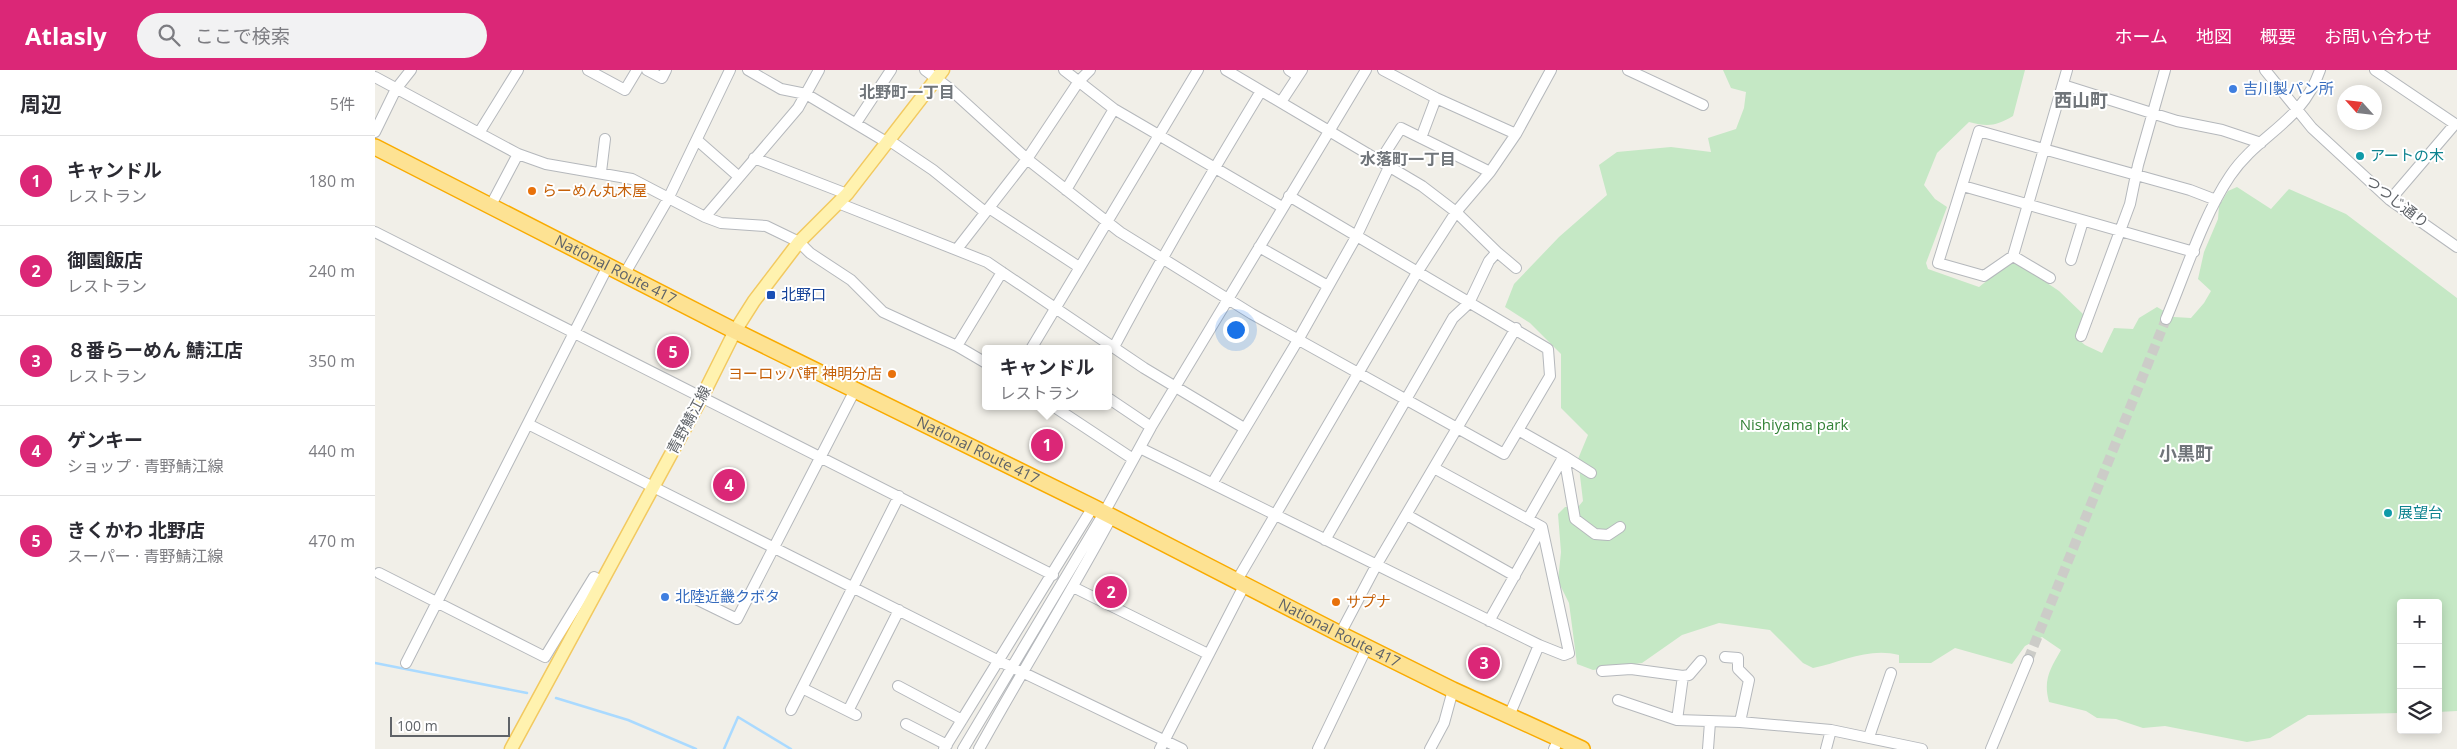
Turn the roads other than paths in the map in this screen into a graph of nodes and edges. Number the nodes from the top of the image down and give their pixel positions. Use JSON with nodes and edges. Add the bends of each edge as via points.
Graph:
{"nodes":[{"id":1,"x":411,"y":70,"type":"edge"},
{"id":2,"x":517,"y":70,"type":"edge"},
{"id":3,"x":588,"y":70,"type":"edge"},
{"id":4,"x":637,"y":70,"type":"edge"},
{"id":5,"x":647,"y":70,"type":"edge"},
{"id":6,"x":666,"y":70,"type":"edge"},
{"id":7,"x":730,"y":70,"type":"edge"},
{"id":8,"x":748,"y":70,"type":"edge"},
{"id":9,"x":819,"y":70,"type":"edge"},
{"id":10,"x":891,"y":70,"type":"edge"},
{"id":11,"x":925,"y":70,"type":"edge"},
{"id":12,"x":1063,"y":70,"type":"edge"},
{"id":13,"x":1090,"y":70,"type":"edge"},
{"id":14,"x":1198,"y":70,"type":"edge"},
{"id":15,"x":1226,"y":70,"type":"edge"},
{"id":16,"x":1366,"y":70,"type":"edge"},
{"id":17,"x":1383,"y":70,"type":"edge"},
{"id":18,"x":1551,"y":70,"type":"edge"},
{"id":19,"x":1628,"y":70,"type":"edge"},
{"id":20,"x":2067,"y":70,"type":"edge"},
{"id":21,"x":2165,"y":70,"type":"edge"},
{"id":22,"x":2265,"y":70,"type":"edge"},
{"id":23,"x":2320,"y":70,"type":"edge"},
{"id":24,"x":2375,"y":70,"type":"edge"},
{"id":25,"x":1296,"y":72,"type":"edge"},
{"id":26,"x":940,"y":75,"type":"edge"},
{"id":27,"x":375,"y":77,"type":"edge"},
{"id":28,"x":1079,"y":81,"type":"junction"},
{"id":29,"x":2063,"y":85,"type":"junction"},
{"id":30,"x":396,"y":89,"type":"junction"},
{"id":31,"x":1261,"y":91,"type":"junction"},
{"id":32,"x":806,"y":94,"type":"junction"},
{"id":33,"x":1436,"y":98,"type":"junction"},
{"id":34,"x":1281,"y":102,"type":"junction"},
{"id":35,"x":1703,"y":106,"type":"dead end"},
{"id":36,"x":1114,"y":109,"type":"junction"},
{"id":37,"x":2299,"y":110,"type":"junction"},
{"id":38,"x":2153,"y":113,"type":"junction"},
{"id":39,"x":856,"y":122,"type":"junction"},
{"id":40,"x":1329,"y":130,"type":"junction"},
{"id":41,"x":375,"y":132,"type":"edge"},
{"id":42,"x":479,"y":133,"type":"junction"},
{"id":43,"x":1516,"y":134,"type":"junction"},
{"id":44,"x":1159,"y":136,"type":"junction"},
{"id":45,"x":1421,"y":138,"type":"junction"},
{"id":46,"x":605,"y":139,"type":"dead end"},
{"id":47,"x":697,"y":140,"type":"junction"},
{"id":48,"x":889,"y":142,"type":"junction"},
{"id":49,"x":2261,"y":144,"type":"junction"},
{"id":50,"x":375,"y":147,"type":"edge"},
{"id":51,"x":2044,"y":150,"type":"junction"},
{"id":52,"x":518,"y":154,"type":"junction"},
{"id":53,"x":754,"y":158,"type":"junction"},
{"id":54,"x":1027,"y":159,"type":"junction"},
{"id":55,"x":1385,"y":164,"type":"junction"},
{"id":56,"x":1216,"y":168,"type":"junction"},
{"id":57,"x":601,"y":172,"type":"junction"},
{"id":58,"x":1490,"y":172,"type":"junction"},
{"id":59,"x":2136,"y":175,"type":"junction"},
{"id":60,"x":738,"y":176,"type":"junction"},
{"id":61,"x":1963,"y":186,"type":"junction"},
{"id":62,"x":1066,"y":190,"type":"junction"},
{"id":63,"x":847,"y":194,"type":"junction"},
{"id":64,"x":1289,"y":196,"type":"junction"},
{"id":65,"x":668,"y":199,"type":"junction"},
{"id":66,"x":2216,"y":200,"type":"junction"},
{"id":67,"x":2390,"y":200,"type":"junction"},
{"id":68,"x":838,"y":203,"type":"junction"},
{"id":69,"x":491,"y":205,"type":"junction"},
{"id":70,"x":2028,"y":205,"type":"junction"},
{"id":71,"x":1283,"y":207,"type":"junction"},
{"id":72,"x":987,"y":210,"type":"junction"},
{"id":73,"x":1455,"y":212,"type":"junction"},
{"id":74,"x":705,"y":217,"type":"junction"},
{"id":75,"x":1106,"y":221,"type":"junction"},
{"id":76,"x":2083,"y":221,"type":"junction"},
{"id":77,"x":2120,"y":230,"type":"junction"},
{"id":78,"x":375,"y":232,"type":"edge"},
{"id":79,"x":1356,"y":237,"type":"junction"},
{"id":80,"x":799,"y":242,"type":"junction"},
{"id":81,"x":2457,"y":247,"type":"edge"},
{"id":82,"x":1259,"y":248,"type":"junction"},
{"id":83,"x":957,"y":249,"type":"junction"},
{"id":84,"x":1497,"y":252,"type":"junction"},
{"id":85,"x":2194,"y":252,"type":"junction"},
{"id":86,"x":2013,"y":256,"type":"junction"},
{"id":87,"x":1161,"y":258,"type":"junction"},
{"id":88,"x":2071,"y":260,"type":"dead end"},
{"id":89,"x":608,"y":266,"type":"junction"},
{"id":90,"x":1079,"y":267,"type":"junction"},
{"id":91,"x":1516,"y":268,"type":"dead end"},
{"id":92,"x":1417,"y":271,"type":"junction"},
{"id":93,"x":1002,"y":272,"type":"junction"},
{"id":94,"x":624,"y":275,"type":"junction"},
{"id":95,"x":2050,"y":278,"type":"dead end"},
{"id":96,"x":1328,"y":286,"type":"junction"},
{"id":97,"x":1228,"y":299,"type":"junction"},
{"id":98,"x":1469,"y":303,"type":"junction"},
{"id":99,"x":1056,"y":307,"type":"junction"},
{"id":100,"x":2166,"y":319,"type":"tunnel mouth"},
{"id":101,"x":1516,"y":328,"type":"junction"},
{"id":102,"x":735,"y":331,"type":"junction"},
{"id":103,"x":575,"y":332,"type":"junction"},
{"id":104,"x":2081,"y":336,"type":"dead end"},
{"id":105,"x":1298,"y":340,"type":"junction"},
{"id":106,"x":1033,"y":345,"type":"edge"},
{"id":107,"x":1111,"y":345,"type":"edge"},
{"id":108,"x":957,"y":346,"type":"junction"},
{"id":109,"x":1114,"y":347,"type":"joint"},
{"id":110,"x":982,"y":360,"type":"edge"},
{"id":111,"x":1359,"y":372,"type":"junction"},
{"id":112,"x":1175,"y":386,"type":"junction"},
{"id":113,"x":855,"y":390,"type":"junction"},
{"id":114,"x":702,"y":397,"type":"junction"},
{"id":115,"x":1407,"y":400,"type":"junction"},
{"id":116,"x":1112,"y":401,"type":"edge"},
{"id":117,"x":1059,"y":410,"type":"edge"},
{"id":118,"x":528,"y":424,"type":"junction"},
{"id":119,"x":1151,"y":426,"type":"junction"},
{"id":120,"x":1457,"y":427,"type":"junction"},
{"id":121,"x":1244,"y":428,"type":"junction"},
{"id":122,"x":1518,"y":430,"type":"junction"},
{"id":123,"x":1140,"y":448,"type":"junction"},
{"id":124,"x":821,"y":456,"type":"junction"},
{"id":125,"x":1564,"y":456,"type":"junction"},
{"id":126,"x":1133,"y":459,"type":"junction"},
{"id":127,"x":1434,"y":468,"type":"junction"},
{"id":128,"x":1591,"y":473,"type":"dead end"},
{"id":129,"x":1213,"y":482,"type":"junction"},
{"id":130,"x":653,"y":486,"type":"junction"},
{"id":131,"x":899,"y":496,"type":"junction"},
{"id":132,"x":1103,"y":513,"type":"junction"},
{"id":133,"x":1275,"y":513,"type":"junction"},
{"id":134,"x":1407,"y":515,"type":"junction"},
{"id":135,"x":1529,"y":519,"type":"junction"},
{"id":136,"x":1542,"y":527,"type":"junction"},
{"id":137,"x":1620,"y":527,"type":"dead end"},
{"id":138,"x":1325,"y":540,"type":"junction"},
{"id":139,"x":774,"y":547,"type":"junction"},
{"id":140,"x":1377,"y":564,"type":"junction"},
{"id":141,"x":379,"y":573,"type":"dead end"},
{"id":142,"x":1053,"y":575,"type":"junction"},
{"id":143,"x":1515,"y":576,"type":"junction"},
{"id":144,"x":602,"y":582,"type":"junction"},
{"id":145,"x":1240,"y":584,"type":"junction"},
{"id":146,"x":853,"y":587,"type":"junction"},
{"id":147,"x":1073,"y":588,"type":"junction"},
{"id":148,"x":695,"y":598,"type":"dead end"},
{"id":149,"x":437,"y":602,"type":"junction"},
{"id":150,"x":899,"y":610,"type":"junction"},
{"id":151,"x":1489,"y":621,"type":"junction"},
{"id":152,"x":1340,"y":634,"type":"junction"},
{"id":153,"x":1539,"y":645,"type":"junction"},
{"id":154,"x":1367,"y":647,"type":"junction"},
{"id":155,"x":1208,"y":654,"type":"junction"},
{"id":156,"x":1725,"y":657,"type":"dead end"},
{"id":157,"x":2027,"y":660,"type":"tunnel mouth"},
{"id":158,"x":999,"y":661,"type":"junction"},
{"id":159,"x":1701,"y":662,"type":"dead end"},
{"id":160,"x":406,"y":663,"type":"dead end"},
{"id":161,"x":1012,"y":666,"type":"junction"},
{"id":162,"x":1022,"y":671,"type":"junction"},
{"id":163,"x":1602,"y":671,"type":"dead end"},
{"id":164,"x":1891,"y":673,"type":"dead end"},
{"id":165,"x":1683,"y":676,"type":"junction"},
{"id":166,"x":898,"y":686,"type":"dead end"},
{"id":167,"x":802,"y":688,"type":"junction"},
{"id":168,"x":1453,"y":690,"type":"junction"},
{"id":169,"x":1619,"y":700,"type":"dead end"},
{"id":170,"x":791,"y":710,"type":"dead end"},
{"id":171,"x":1509,"y":716,"type":"junction"},
{"id":172,"x":962,"y":720,"type":"junction"},
{"id":173,"x":1677,"y":720,"type":"junction"},
{"id":174,"x":1710,"y":722,"type":"junction"},
{"id":175,"x":1740,"y":722,"type":"junction"},
{"id":176,"x":906,"y":724,"type":"dead end"},
{"id":177,"x":1831,"y":730,"type":"junction"},
{"id":178,"x":1869,"y":738,"type":"junction"},
{"id":179,"x":1556,"y":744,"type":"edge"},
{"id":180,"x":1162,"y":745,"type":"edge"},
{"id":181,"x":946,"y":747,"type":"edge"},
{"id":182,"x":511,"y":749,"type":"edge"},
{"id":183,"x":963,"y":749,"type":"edge"},
{"id":184,"x":979,"y":749,"type":"edge"},
{"id":185,"x":1182,"y":749,"type":"edge"},
{"id":186,"x":1318,"y":749,"type":"edge"},
{"id":187,"x":1430,"y":749,"type":"edge"},
{"id":188,"x":1582,"y":749,"type":"edge"},
{"id":189,"x":1708,"y":749,"type":"edge"},
{"id":190,"x":1826,"y":749,"type":"edge"},
{"id":191,"x":1922,"y":749,"type":"edge"},
{"id":192,"x":1991,"y":749,"type":"edge"}],
"edges":[{"from":1,"to":30,"type":"street"},
{"from":2,"to":42,"type":"street"},
{"from":3,"to":4,"type":"street","via":[[625,90]]},
{"from":5,"to":6,"type":"street","via":[[662,78]]},
{"from":7,"to":47,"type":"street"},
{"from":8,"to":32,"type":"street","via":[[781,89]]},
{"from":9,"to":32,"type":"street"},
{"from":10,"to":39,"type":"street"},
{"from":11,"to":26,"type":"street"},
{"from":12,"to":28,"type":"street"},
{"from":13,"to":28,"type":"street"},
{"from":14,"to":44,"type":"street"},
{"from":15,"to":31,"type":"street"},
{"from":16,"to":40,"type":"street"},
{"from":17,"to":33,"type":"street"},
{"from":18,"to":43,"type":"street"},
{"from":19,"to":35,"type":"street"},
{"from":20,"to":29,"type":"street"},
{"from":21,"to":38,"type":"street"},
{"from":22,"to":37,"type":"street","name":"つつじ通り"},
{"from":23,"to":37,"type":"street"},
{"from":24,"to":67,"type":"street","via":[[2455,124]]},
{"from":25,"to":34,"type":"street"},
{"from":26,"to":48,"type":"main road","name":"青野鯖江線"},
{"from":26,"to":54,"type":"street"},
{"from":27,"to":30,"type":"street"},
{"from":28,"to":36,"type":"street"},
{"from":28,"to":54,"type":"street"},
{"from":29,"to":38,"type":"street"},
{"from":29,"to":51,"type":"street"},
{"from":30,"to":41,"type":"street"},
{"from":30,"to":42,"type":"street"},
{"from":31,"to":34,"type":"street"},
{"from":31,"to":56,"type":"street"},
{"from":32,"to":39,"type":"street"},
{"from":32,"to":53,"type":"street"},
{"from":33,"to":43,"type":"street"},
{"from":33,"to":45,"type":"street"},
{"from":34,"to":40,"type":"street"},
{"from":36,"to":44,"type":"street"},
{"from":36,"to":62,"type":"street"},
{"from":37,"to":49,"type":"street"},
{"from":37,"to":67,"type":"street","name":"つつじ通り","via":[[2312,128]]},
{"from":38,"to":49,"type":"street","via":[[2222,130]]},
{"from":38,"to":59,"type":"street"},
{"from":39,"to":48,"type":"street"},
{"from":40,"to":55,"type":"street"},
{"from":40,"to":64,"type":"street"},
{"from":42,"to":52,"type":"street"},
{"from":43,"to":58,"type":"street"},
{"from":44,"to":56,"type":"street"},
{"from":44,"to":75,"type":"street"},
{"from":45,"to":55,"type":"street","via":[[1401,128]]},
{"from":45,"to":58,"type":"street"},
{"from":46,"to":57,"type":"street"},
{"from":47,"to":60,"type":"street"},
{"from":47,"to":65,"type":"street"},
{"from":48,"to":63,"type":"main road","name":"青野鯖江線"},
{"from":48,"to":72,"type":"street"},
{"from":49,"to":66,"type":"street","via":[[2241,161]]},
{"from":50,"to":69,"type":"highway","name":"National Route 417"},
{"from":51,"to":59,"type":"street"},
{"from":51,"to":61,"type":"street","via":[[1979,131]]},
{"from":51,"to":70,"type":"street"},
{"from":52,"to":57,"type":"street","via":[[546,164]]},
{"from":52,"to":69,"type":"street"},
{"from":53,"to":60,"type":"street"},
{"from":53,"to":63,"type":"street"},
{"from":54,"to":62,"type":"street"},
{"from":54,"to":72,"type":"street"},
{"from":55,"to":73,"type":"street","via":[[1423,186]]},
{"from":55,"to":79,"type":"street"},
{"from":56,"to":71,"type":"street"},
{"from":56,"to":87,"type":"street"},
{"from":57,"to":65,"type":"street","via":[[632,179]]},
{"from":58,"to":73,"type":"street"},
{"from":59,"to":66,"type":"street"},
{"from":59,"to":77,"type":"street"},
{"from":60,"to":74,"type":"street"},
{"from":61,"to":70,"type":"street"},
{"from":61,"to":86,"type":"street","via":[[1938,263],[1984,276]]},
{"from":62,"to":75,"type":"street"},
{"from":63,"to":68,"type":"main road","name":"青野鯖江線"},
{"from":64,"to":71,"type":"street"},
{"from":64,"to":79,"type":"street"},
{"from":65,"to":74,"type":"street"},
{"from":65,"to":94,"type":"street"},
{"from":66,"to":85,"type":"street"},
{"from":67,"to":81,"type":"street","name":"つつじ通り"},
{"from":68,"to":80,"type":"main road","name":"青野鯖江線"},
{"from":68,"to":83,"type":"street"},
{"from":69,"to":89,"type":"highway","name":"National Route 417"},
{"from":70,"to":76,"type":"street"},
{"from":70,"to":86,"type":"street"},
{"from":71,"to":82,"type":"street"},
{"from":72,"to":83,"type":"street"},
{"from":72,"to":90,"type":"street"},
{"from":73,"to":84,"type":"street"},
{"from":73,"to":92,"type":"street"},
{"from":74,"to":80,"type":"street","via":[[721,223],[766,226]]},
{"from":75,"to":87,"type":"street"},
{"from":75,"to":90,"type":"street"},
{"from":76,"to":77,"type":"street"},
{"from":76,"to":88,"type":"street"},
{"from":77,"to":85,"type":"street"},
{"from":77,"to":104,"type":"street"},
{"from":78,"to":103,"type":"street"},
{"from":79,"to":92,"type":"street"},
{"from":79,"to":96,"type":"street"},
{"from":80,"to":102,"type":"main road","name":"青野鯖江線"},
{"from":80,"to":108,"type":"street","via":[[851,280],[883,312]]},
{"from":82,"to":96,"type":"street"},
{"from":82,"to":97,"type":"street"},
{"from":83,"to":93,"type":"street"},
{"from":84,"to":91,"type":"street"},
{"from":84,"to":98,"type":"street","via":[[1489,261]]},
{"from":85,"to":100,"type":"street"},
{"from":86,"to":95,"type":"street"},
{"from":87,"to":97,"type":"street"},
{"from":87,"to":109,"type":"street"},
{"from":89,"to":94,"type":"highway","name":"National Route 417"},
{"from":89,"to":103,"type":"street"},
{"from":90,"to":99,"type":"street"},
{"from":92,"to":98,"type":"street"},
{"from":92,"to":111,"type":"street"},
{"from":93,"to":99,"type":"street"},
{"from":93,"to":108,"type":"street"},
{"from":94,"to":102,"type":"highway","name":"National Route 417"},
{"from":96,"to":105,"type":"street"},
{"from":97,"to":105,"type":"street"},
{"from":97,"to":112,"type":"street"},
{"from":98,"to":101,"type":"street"},
{"from":98,"to":115,"type":"street","via":[[1453,318]]},
{"from":99,"to":106,"type":"street"},
{"from":99,"to":107,"type":"street"},
{"from":101,"to":120,"type":"street"},
{"from":101,"to":122,"type":"street","via":[[1549,349],[1550,376]]},
{"from":102,"to":113,"type":"highway","name":"National Route 417"},
{"from":102,"to":114,"type":"main road","name":"青野鯖江線"},
{"from":103,"to":114,"type":"street"},
{"from":103,"to":118,"type":"street"},
{"from":105,"to":111,"type":"street"},
{"from":105,"to":121,"type":"street"},
{"from":108,"to":110,"type":"street"},
{"from":109,"to":112,"type":"street"},
{"from":111,"to":115,"type":"street"},
{"from":111,"to":133,"type":"street"},
{"from":112,"to":119,"type":"street"},
{"from":112,"to":121,"type":"street"},
{"from":113,"to":124,"type":"street"},
{"from":113,"to":132,"type":"highway","name":"National Route 417"},
{"from":114,"to":124,"type":"street"},
{"from":114,"to":130,"type":"main road","name":"青野鯖江線"},
{"from":115,"to":120,"type":"street"},
{"from":115,"to":138,"type":"street"},
{"from":116,"to":119,"type":"street"},
{"from":117,"to":126,"type":"street"},
{"from":118,"to":130,"type":"street"},
{"from":118,"to":149,"type":"street"},
{"from":119,"to":123,"type":"street"},
{"from":120,"to":122,"type":"street","via":[[1504,454]]},
{"from":120,"to":127,"type":"street"},
{"from":121,"to":129,"type":"street"},
{"from":122,"to":125,"type":"street"},
{"from":123,"to":126,"type":"street"},
{"from":123,"to":129,"type":"street"},
{"from":124,"to":131,"type":"street"},
{"from":124,"to":139,"type":"street"},
{"from":125,"to":128,"type":"street"},
{"from":125,"to":135,"type":"street"},
{"from":125,"to":137,"type":"street","via":[[1575,519],[1595,534],[1608,535]]},
{"from":126,"to":132,"type":"street"},
{"from":127,"to":134,"type":"street"},
{"from":127,"to":135,"type":"street"},
{"from":129,"to":133,"type":"street"},
{"from":130,"to":139,"type":"street"},
{"from":130,"to":144,"type":"main road","name":"青野鯖江線"},
{"from":131,"to":142,"type":"street"},
{"from":131,"to":146,"type":"street"},
{"from":132,"to":142,"type":"street"},
{"from":132,"to":145,"type":"highway","name":"National Route 417"},
{"from":132,"to":147,"type":"street"},
{"from":132,"to":161,"type":"street"},
{"from":133,"to":138,"type":"street"},
{"from":133,"to":145,"type":"street"},
{"from":134,"to":140,"type":"street"},
{"from":134,"to":143,"type":"street"},
{"from":135,"to":136,"type":"street"},
{"from":136,"to":143,"type":"street"},
{"from":136,"to":153,"type":"street","via":[[1569,653],[1564,655]]},
{"from":138,"to":140,"type":"street"},
{"from":139,"to":146,"type":"street"},
{"from":139,"to":148,"type":"street","via":[[737,619]]},
{"from":140,"to":151,"type":"street"},
{"from":140,"to":152,"type":"street"},
{"from":141,"to":149,"type":"street"},
{"from":142,"to":158,"type":"street"},
{"from":143,"to":151,"type":"street"},
{"from":144,"to":149,"type":"street","via":[[594,578],[545,657]]},
{"from":144,"to":182,"type":"main road","name":"青野鯖江線"},
{"from":145,"to":152,"type":"highway","name":"National Route 417"},
{"from":145,"to":155,"type":"street"},
{"from":146,"to":150,"type":"street"},
{"from":146,"to":167,"type":"street"},
{"from":147,"to":155,"type":"street"},
{"from":147,"to":162,"type":"street"},
{"from":149,"to":160,"type":"street"},
{"from":150,"to":158,"type":"street"},
{"from":150,"to":167,"type":"street","via":[[852,713]]},
{"from":151,"to":153,"type":"street"},
{"from":152,"to":154,"type":"highway","name":"National Route 417"},
{"from":153,"to":171,"type":"street"},
{"from":154,"to":168,"type":"highway","name":"National Route 417"},
{"from":154,"to":186,"type":"street"},
{"from":155,"to":180,"type":"street"},
{"from":156,"to":175,"type":"street","via":[[1738,658],[1738,669],[1749,680]]},
{"from":157,"to":192,"type":"street"},
{"from":158,"to":161,"type":"street"},
{"from":158,"to":172,"type":"street"},
{"from":159,"to":165,"type":"street","via":[[1689,675]]},
{"from":161,"to":162,"type":"street"},
{"from":161,"to":183,"type":"street"},
{"from":162,"to":180,"type":"street"},
{"from":162,"to":184,"type":"street"},
{"from":163,"to":165,"type":"street","via":[[1631,669]]},
{"from":164,"to":178,"type":"street"},
{"from":165,"to":173,"type":"street"},
{"from":166,"to":172,"type":"street"},
{"from":167,"to":170,"type":"street"},
{"from":168,"to":171,"type":"highway","name":"National Route 417"},
{"from":168,"to":187,"type":"street","via":[[1444,723]]},
{"from":169,"to":173,"type":"street"},
{"from":171,"to":179,"type":"highway","name":"National Route 417"},
{"from":172,"to":181,"type":"street"},
{"from":173,"to":174,"type":"street"},
{"from":174,"to":175,"type":"street"},
{"from":174,"to":189,"type":"street"},
{"from":175,"to":177,"type":"street"},
{"from":176,"to":181,"type":"street"},
{"from":177,"to":178,"type":"street"},
{"from":177,"to":190,"type":"street"},
{"from":178,"to":191,"type":"street"},
{"from":179,"to":188,"type":"highway","name":"National Route 417"},
{"from":180,"to":185,"type":"street"}]}
